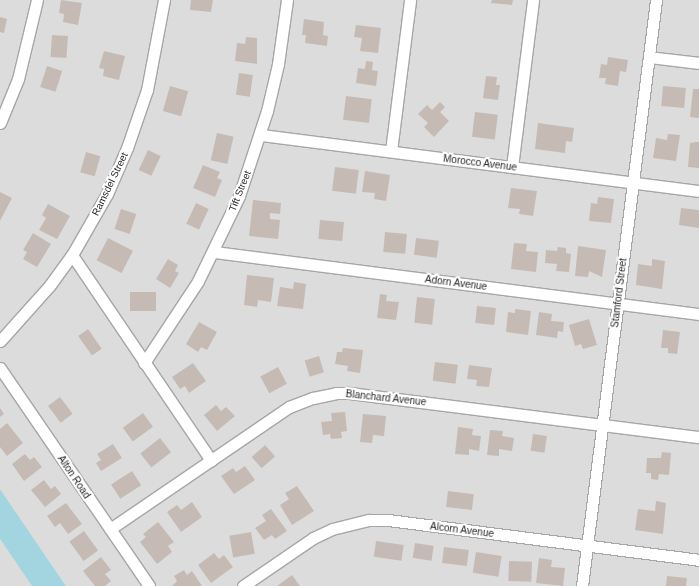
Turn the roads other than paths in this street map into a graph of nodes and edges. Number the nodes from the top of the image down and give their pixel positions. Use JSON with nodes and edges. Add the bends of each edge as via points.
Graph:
{"nodes":[{"id":1,"x":37,"y":0,"type":"edge"},
{"id":2,"x":164,"y":0,"type":"edge"},
{"id":3,"x":287,"y":0,"type":"edge"},
{"id":4,"x":410,"y":0,"type":"edge"},
{"id":5,"x":533,"y":0,"type":"edge"},
{"id":6,"x":656,"y":0,"type":"edge"},
{"id":7,"x":649,"y":57,"type":"junction"},
{"id":8,"x":699,"y":63,"type":"edge"},
{"id":9,"x":0,"y":123,"type":"edge"},
{"id":10,"x":261,"y":135,"type":"junction"},
{"id":11,"x":391,"y":151,"type":"junction"},
{"id":12,"x":512,"y":167,"type":"junction"},
{"id":13,"x":634,"y":182,"type":"junction"},
{"id":14,"x":699,"y":190,"type":"edge"},
{"id":15,"x":214,"y":252,"type":"junction"},
{"id":16,"x":72,"y":255,"type":"junction"},
{"id":17,"x":618,"y":303,"type":"junction"},
{"id":18,"x":699,"y":314,"type":"edge"},
{"id":19,"x":0,"y":342,"type":"edge"},
{"id":20,"x":144,"y":363,"type":"junction"},
{"id":21,"x":0,"y":368,"type":"edge"},
{"id":22,"x":602,"y":424,"type":"junction"},
{"id":23,"x":699,"y":437,"type":"edge"},
{"id":24,"x":210,"y":460,"type":"junction"},
{"id":25,"x":110,"y":529,"type":"junction"},
{"id":26,"x":587,"y":546,"type":"junction"},
{"id":27,"x":699,"y":560,"type":"edge"},
{"id":28,"x":149,"y":586,"type":"edge"},
{"id":29,"x":243,"y":586,"type":"edge"},
{"id":30,"x":582,"y":586,"type":"edge"}],
"edges":[{"from":1,"to":9,"type":"street","via":[[18,79]]},
{"from":2,"to":16,"type":"street","name":"Ramsdel Street","via":[[154,61],[130,140],[107,194]]},
{"from":3,"to":10,"type":"street","name":"Tift Street","via":[[278,64]]},
{"from":4,"to":11,"type":"street"},
{"from":5,"to":12,"type":"street"},
{"from":6,"to":7,"type":"street","name":"Stamford Street"},
{"from":7,"to":8,"type":"street"},
{"from":7,"to":13,"type":"street","name":"Stamford Street"},
{"from":10,"to":11,"type":"street","name":"Morocco Avenue"},
{"from":10,"to":15,"type":"street","name":"Tift Street","via":[[239,196]]},
{"from":11,"to":12,"type":"street","name":"Morocco Avenue"},
{"from":12,"to":13,"type":"street","name":"Morocco Avenue"},
{"from":13,"to":14,"type":"street","name":"Morocco Avenue"},
{"from":13,"to":17,"type":"street","name":"Stamford Street"},
{"from":15,"to":17,"type":"street","name":"Adorn Avenue"},
{"from":15,"to":20,"type":"street","name":"Tift Street","via":[[179,313]]},
{"from":16,"to":19,"type":"street","name":"Ramsdel Street","via":[[31,309]]},
{"from":16,"to":20,"type":"street"},
{"from":17,"to":18,"type":"street","name":"Adorn Avenue"},
{"from":17,"to":22,"type":"street","name":"Stamford Street"},
{"from":20,"to":24,"type":"street"},
{"from":21,"to":25,"type":"street","name":"Alton Road"},
{"from":22,"to":23,"type":"street","name":"Blanchard Avenue"},
{"from":22,"to":24,"type":"street","name":"Blanchard Avenue","via":[[336,393],[289,407]]},
{"from":22,"to":26,"type":"street","name":"Stamford Street"},
{"from":24,"to":25,"type":"street","name":"Blanchard Avenue"},
{"from":25,"to":28,"type":"street","name":"Alton Road"},
{"from":26,"to":27,"type":"street","name":"Alcorn Avenue"},
{"from":26,"to":29,"type":"street","name":"Alcorn Avenue","via":[[388,520],[369,520],[332,529],[313,538]]},
{"from":26,"to":30,"type":"street","name":"Stamford Street"}]}
